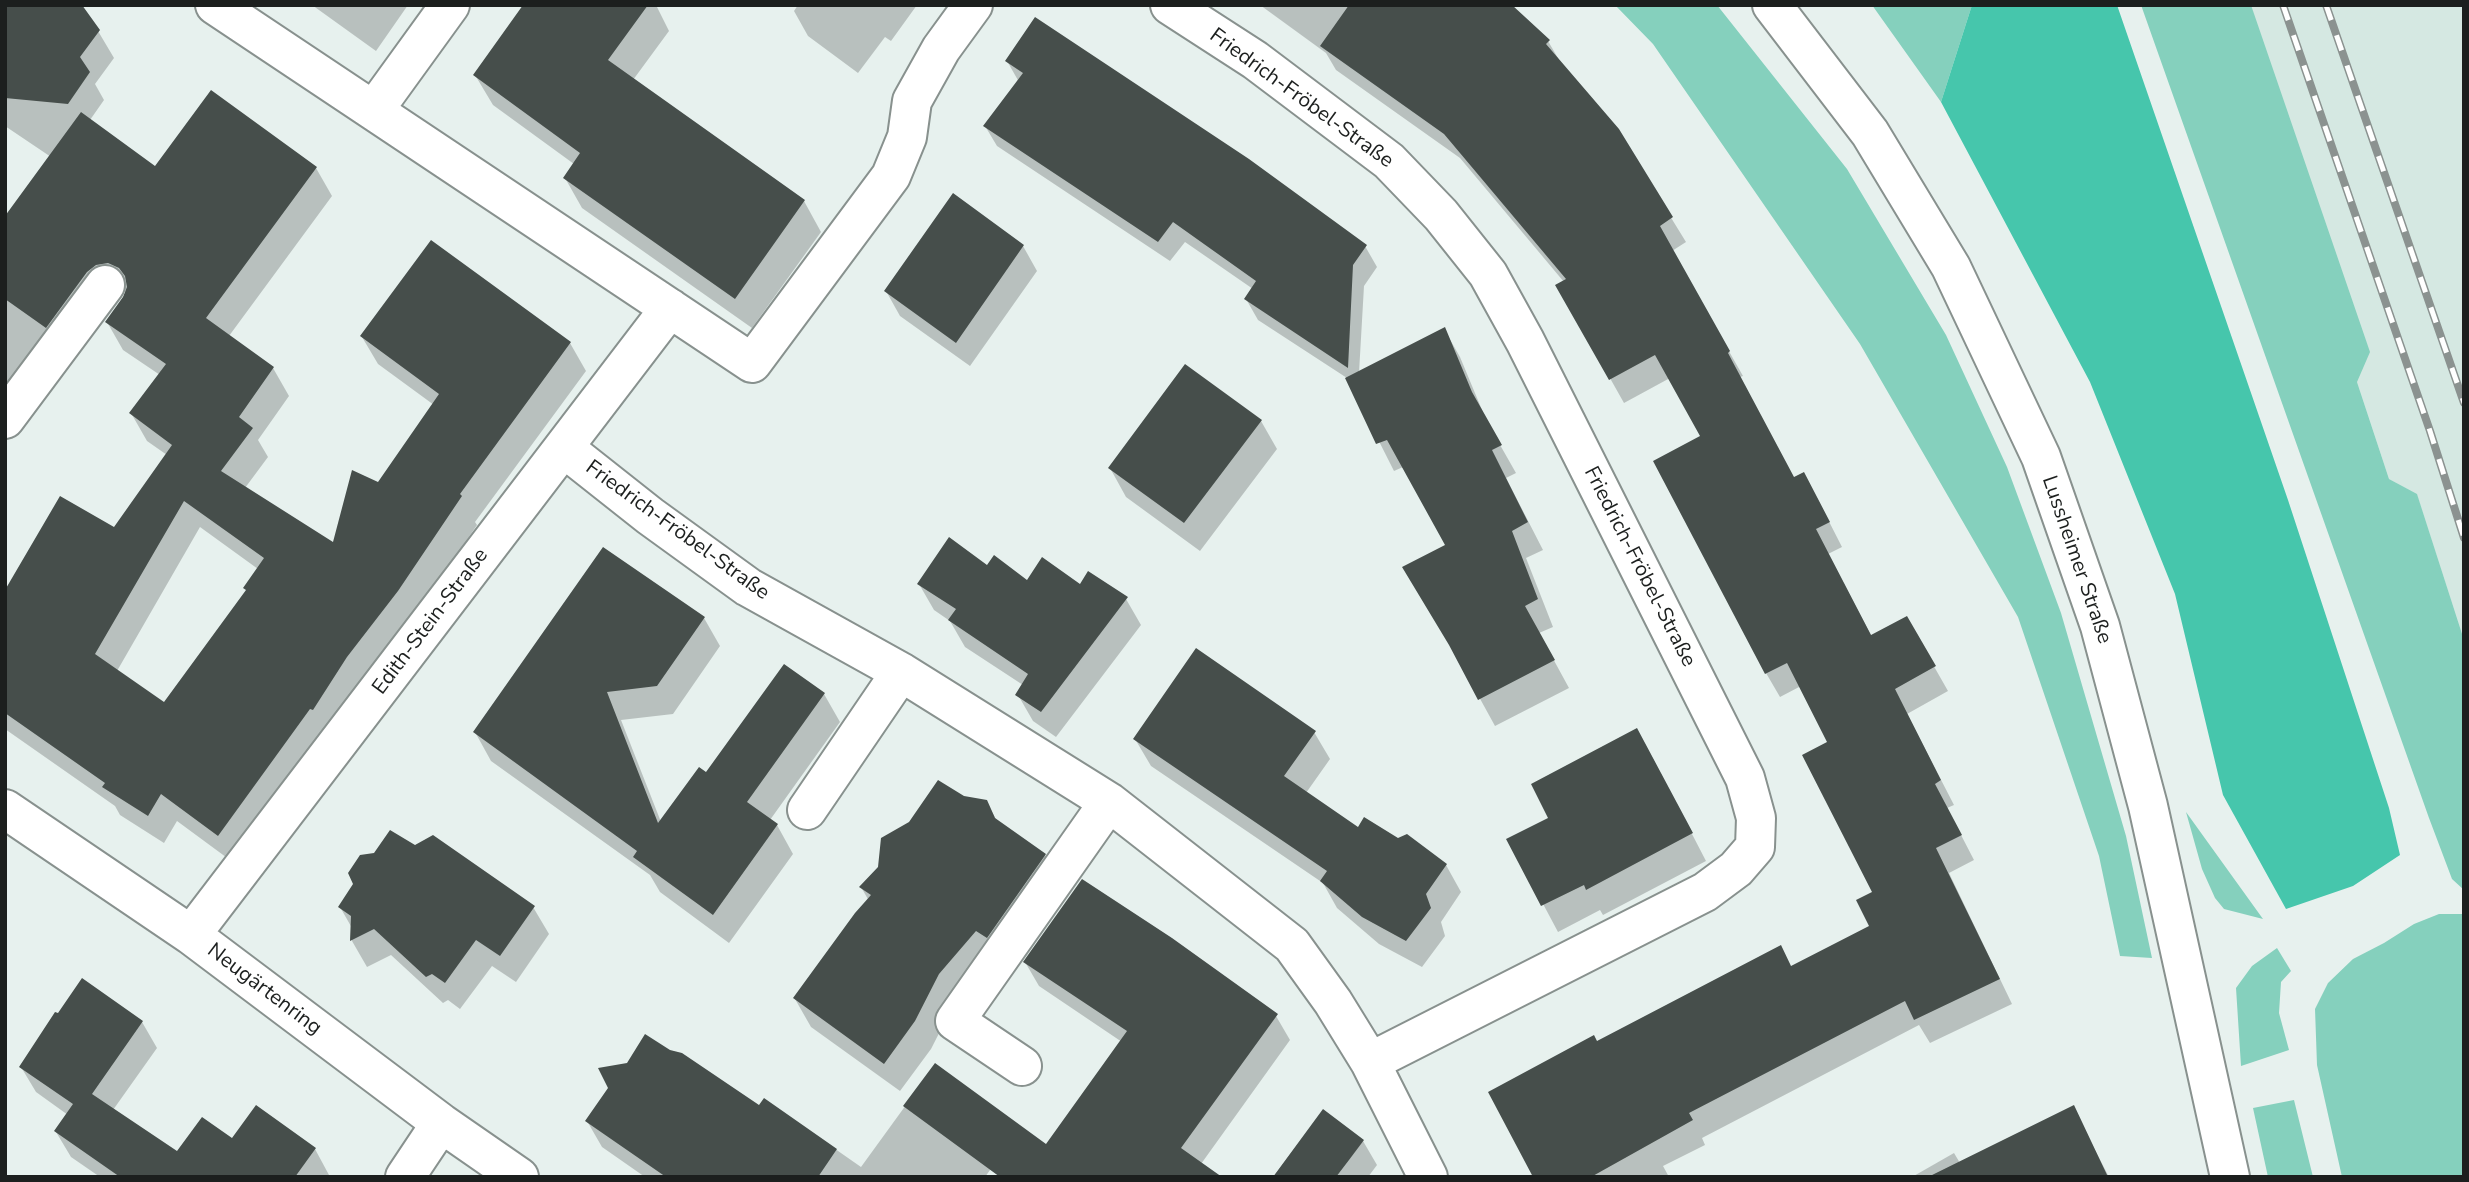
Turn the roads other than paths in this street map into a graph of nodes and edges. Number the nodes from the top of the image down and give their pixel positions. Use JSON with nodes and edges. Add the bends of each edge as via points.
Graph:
{"nodes":[{"id":1,"x":215,"y":5,"type":"edge"},
{"id":2,"x":450,"y":5,"type":"edge"},
{"id":3,"x":973,"y":5,"type":"edge"},
{"id":4,"x":1170,"y":5,"type":"edge"},
{"id":5,"x":1772,"y":5,"type":"edge"},
{"id":6,"x":374,"y":110,"type":"junction"},
{"id":7,"x":105,"y":285,"type":"dead end"},
{"id":8,"x":670,"y":308,"type":"junction"},
{"id":9,"x":5,"y":419,"type":"edge"},
{"id":10,"x":564,"y":448,"type":"junction"},
{"id":11,"x":901,"y":672,"type":"junction"},
{"id":12,"x":1109,"y":802,"type":"junction"},
{"id":13,"x":5,"y":808,"type":"edge"},
{"id":14,"x":807,"y":810,"type":"dead end"},
{"id":15,"x":191,"y":935,"type":"junction"},
{"id":16,"x":1370,"y":1062,"type":"junction"},
{"id":17,"x":1023,"y":1066,"type":"dead end"},
{"id":18,"x":441,"y":1123,"type":"junction"},
{"id":19,"x":405,"y":1177,"type":"edge"},
{"id":20,"x":519,"y":1177,"type":"edge"},
{"id":21,"x":1428,"y":1177,"type":"edge"},
{"id":22,"x":2230,"y":1177,"type":"edge"}],
"edges":[{"from":1,"to":6,"type":"street"},
{"from":2,"to":6,"type":"street"},
{"from":3,"to":8,"type":"street","via":[[912,101],[907,137],[891,176],[752,363]]},
{"from":4,"to":16,"type":"street","name":"Friedrich-Fröbel-Straße","via":[[1255,60],[1389,161],[1441,215],[1488,274],[1745,778],[1756,818],[1755,847],[1736,869],[1705,892]]},
{"from":5,"to":22,"type":"street","name":"Lussheimer Straße","via":[[1870,134],[1951,267],[2041,457],[2100,625],[2148,806]]},
{"from":6,"to":8,"type":"street"},
{"from":7,"to":9,"type":"street"},
{"from":8,"to":10,"type":"street","name":"Edith-Stein-Straße"},
{"from":10,"to":11,"type":"street","name":"Friedrich-Fröbel-Straße","via":[[748,587]]},
{"from":10,"to":15,"type":"street","name":"Edith-Stein-Straße"},
{"from":11,"to":12,"type":"street","name":"Friedrich-Fröbel-Straße"},
{"from":11,"to":14,"type":"street"},
{"from":12,"to":16,"type":"street","name":"Friedrich-Fröbel-Straße","via":[[1292,945]]},
{"from":12,"to":17,"type":"street","via":[[955,1021]]},
{"from":13,"to":15,"type":"street","name":"Neugärtenring"},
{"from":15,"to":18,"type":"street","name":"Neugärtenring"},
{"from":16,"to":21,"type":"street","name":"Friedrich-Fröbel-Straße"},
{"from":18,"to":19,"type":"street"},
{"from":18,"to":20,"type":"street","name":"Neugärtenring"}]}
